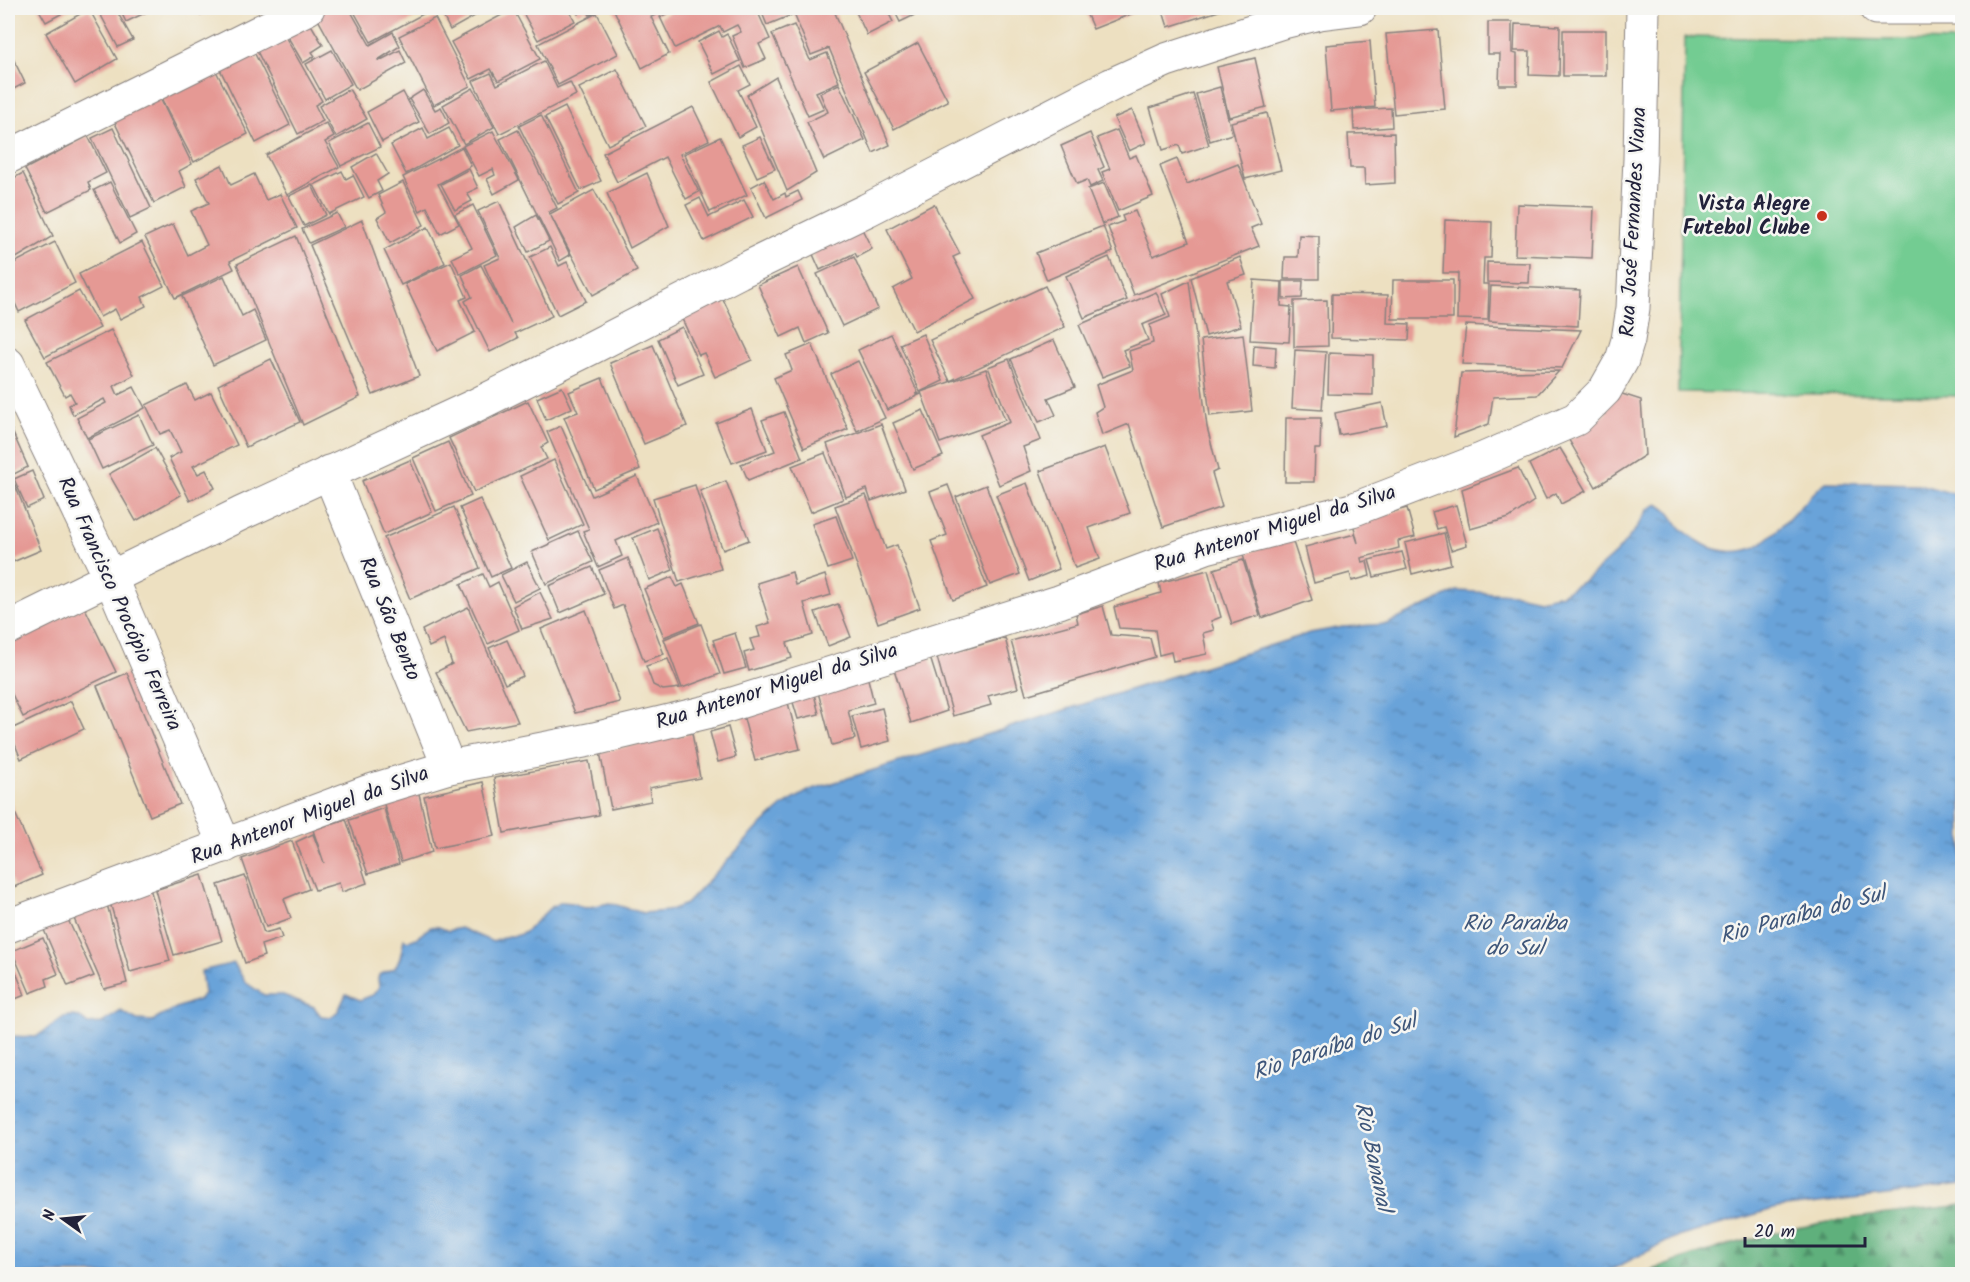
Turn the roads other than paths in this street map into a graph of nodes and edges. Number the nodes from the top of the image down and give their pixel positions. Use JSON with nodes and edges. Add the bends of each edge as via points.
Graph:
{"nodes":[{"id":1,"x":308,"y":8,"type":"edge"},
{"id":2,"x":1360,"y":8,"type":"edge"},
{"id":3,"x":1643,"y":8,"type":"edge"},
{"id":4,"x":1876,"y":8,"type":"edge"},
{"id":5,"x":1962,"y":8,"type":"edge"},
{"id":6,"x":8,"y":157,"type":"edge"},
{"id":7,"x":8,"y":364,"type":"edge"},
{"id":8,"x":1544,"y":434,"type":"joint"},
{"id":9,"x":329,"y":472,"type":"junction"},
{"id":10,"x":111,"y":579,"type":"junction"},
{"id":11,"x":8,"y":628,"type":"edge"},
{"id":12,"x":449,"y":767,"type":"junction"},
{"id":13,"x":225,"y":846,"type":"junction"},
{"id":14,"x":8,"y":926,"type":"edge"}],
"edges":[{"from":1,"to":6,"type":"street"},
{"from":2,"to":9,"type":"street","via":[[1279,23],[1166,60],[474,406]]},
{"from":3,"to":8,"type":"street","name":"Rua José Fernandes Viana","via":[[1633,308],[1628,340],[1615,374],[1591,406],[1576,419]]},
{"from":4,"to":5,"type":"street"},
{"from":7,"to":10,"type":"street","name":"Rua Francisco Procópio Ferreira"},
{"from":8,"to":12,"type":"street","name":"Rua Antenor Miguel da Silva","via":[[1352,510],[1206,547],[1059,602],[707,712]]},
{"from":9,"to":10,"type":"street"},
{"from":9,"to":12,"type":"street","name":"Rua São Bento"},
{"from":10,"to":11,"type":"street"},
{"from":10,"to":13,"type":"street","name":"Rua Francisco Procópio Ferreira"},
{"from":12,"to":13,"type":"street","name":"Rua Antenor Miguel da Silva","via":[[370,791]]},
{"from":13,"to":14,"type":"street","name":"Rua Antenor Miguel da Silva"}]}
